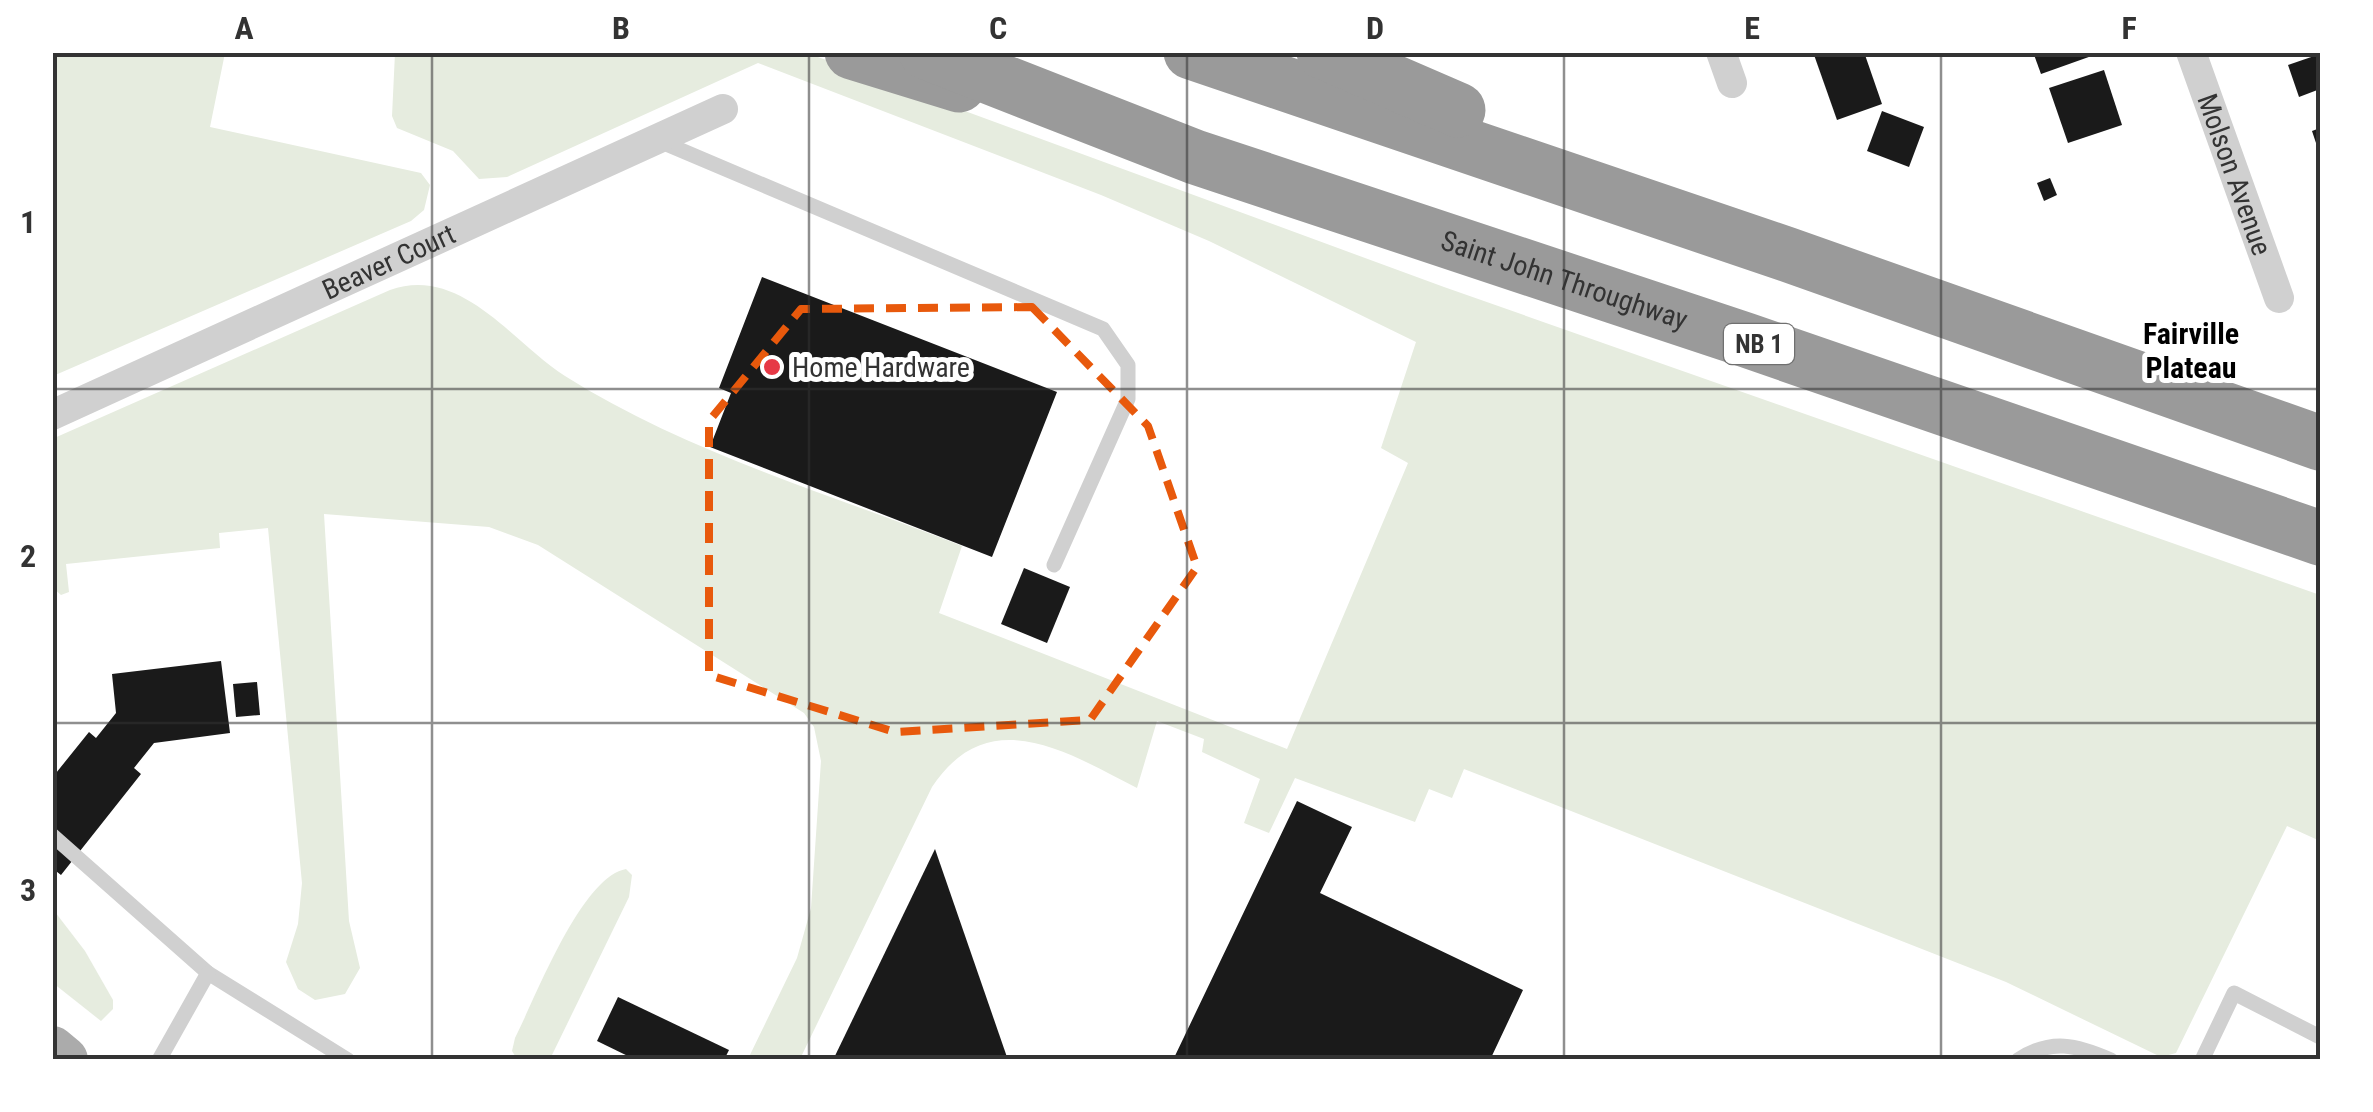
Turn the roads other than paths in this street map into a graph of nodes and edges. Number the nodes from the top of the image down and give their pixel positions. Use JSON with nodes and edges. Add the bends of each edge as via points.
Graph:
{"nodes":[{"id":1,"x":852,"y":52,"type":"edge"},
{"id":2,"x":926,"y":52,"type":"edge"},
{"id":3,"x":1192,"y":52,"type":"edge"},
{"id":4,"x":1324,"y":52,"type":"edge"},
{"id":5,"x":1721,"y":52,"type":"edge"},
{"id":6,"x":2190,"y":52,"type":"edge"},
{"id":7,"x":1732,"y":83,"type":"dead end"},
{"id":8,"x":724,"y":109,"type":"dead end"},
{"id":9,"x":657,"y":140,"type":"junction"},
{"id":10,"x":1196,"y":157,"type":"junction"},
{"id":11,"x":1786,"y":254,"type":"junction"},
{"id":12,"x":2279,"y":298,"type":"dead end"},
{"id":13,"x":52,"y":415,"type":"edge"},
{"id":14,"x":2320,"y":443,"type":"edge"},
{"id":15,"x":2320,"y":538,"type":"edge"},
{"id":16,"x":1054,"y":565,"type":"dead end"},
{"id":17,"x":52,"y":834,"type":"edge"},
{"id":18,"x":208,"y":973,"type":"junction"},
{"id":19,"x":2320,"y":1037,"type":"edge"},
{"id":20,"x":52,"y":1050,"type":"edge"},
{"id":21,"x":64,"y":1060,"type":"edge"},
{"id":22,"x":159,"y":1060,"type":"edge"},
{"id":23,"x":348,"y":1060,"type":"edge"},
{"id":24,"x":2018,"y":1060,"type":"edge"},
{"id":25,"x":2111,"y":1060,"type":"edge"},
{"id":26,"x":2202,"y":1060,"type":"edge"}],
"edges":[{"from":1,"to":10,"type":"highway"},
{"from":2,"to":10,"type":"highway","name":"Saint John Throughway","number":"NB 1"},
{"from":3,"to":11,"type":"highway"},
{"from":4,"to":11,"type":"highway"},
{"from":5,"to":7,"type":"street"},
{"from":6,"to":12,"type":"street","name":"Molson Avenue"},
{"from":8,"to":9,"type":"street","name":"Beaver Court"},
{"from":9,"to":13,"type":"street","name":"Beaver Court"},
{"from":9,"to":16,"type":"lane","via":[[1103,329],[1128,366],[1128,400]]},
{"from":10,"to":15,"type":"highway","name":"Saint John Throughway","number":"NB 1"},
{"from":11,"to":14,"type":"highway"},
{"from":17,"to":18,"type":"lane"},
{"from":18,"to":22,"type":"lane"},
{"from":18,"to":23,"type":"lane"},
{"from":19,"to":26,"type":"lane","via":[[2234,993]]},
{"from":20,"to":21,"type":"main road"},
{"from":24,"to":25,"type":"lane","via":[[2060,1044]]}]}
